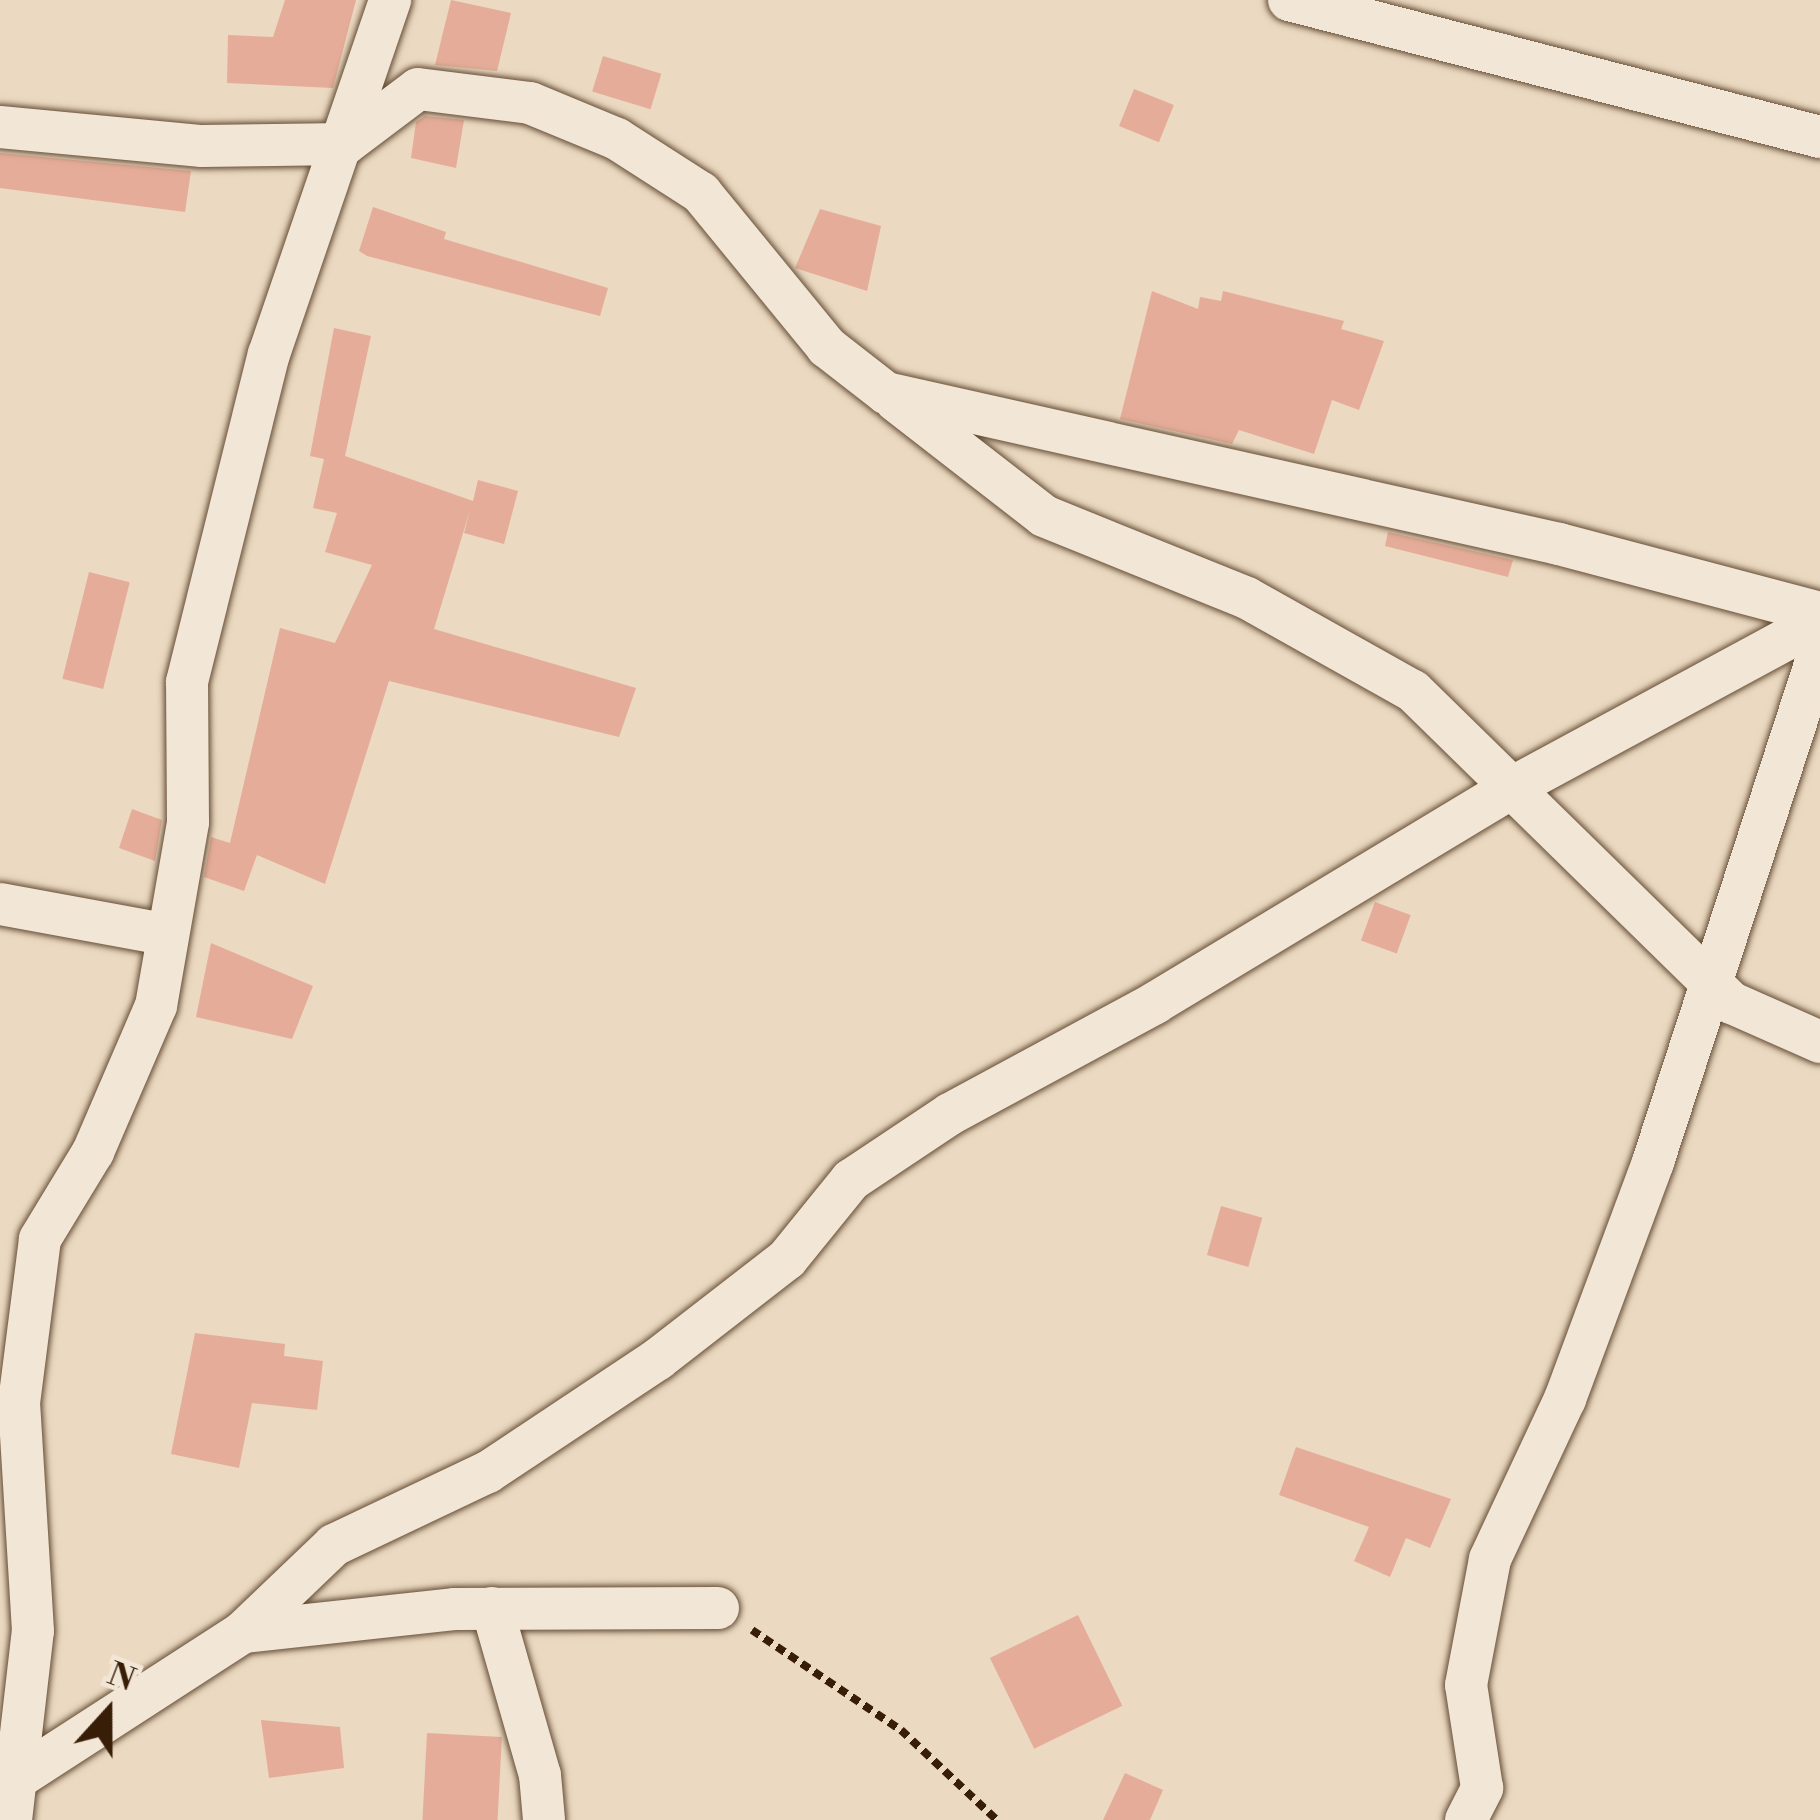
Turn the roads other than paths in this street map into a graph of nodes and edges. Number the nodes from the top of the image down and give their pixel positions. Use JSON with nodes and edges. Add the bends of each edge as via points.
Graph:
{"nodes":[{"id":1,"x":390,"y":0,"type":"edge"},
{"id":2,"x":1289,"y":0,"type":"edge"},
{"id":3,"x":0,"y":127,"type":"edge"},
{"id":4,"x":1820,"y":136,"type":"edge"},
{"id":5,"x":345,"y":144,"type":"junction"},
{"id":6,"x":886,"y":393,"type":"junction"},
{"id":7,"x":1820,"y":617,"type":"edge"},
{"id":8,"x":1820,"y":649,"type":"edge"},
{"id":9,"x":1515,"y":786,"type":"junction"},
{"id":10,"x":0,"y":904,"type":"edge"},
{"id":11,"x":164,"y":934,"type":"junction"},
{"id":12,"x":1714,"y":984,"type":"junction"},
{"id":13,"x":1820,"y":1042,"type":"edge"},
{"id":14,"x":718,"y":1607,"type":"road end"},
{"id":15,"x":492,"y":1608,"type":"junction"},
{"id":16,"x":243,"y":1632,"type":"junction"},
{"id":17,"x":13,"y":1800,"type":"edge"},
{"id":18,"x":544,"y":1820,"type":"edge"},
{"id":19,"x":1466,"y":1820,"type":"edge"}],
"edges":[{"from":1,"to":5,"type":"street"},
{"from":2,"to":4,"type":"street"},
{"from":3,"to":5,"type":"street","via":[[202,146]]},
{"from":5,"to":6,"type":"street","via":[[418,89],[530,103],[617,139],[701,193],[827,347]]},
{"from":5,"to":11,"type":"street","via":[[268,355],[187,682],[188,822]]},
{"from":6,"to":7,"type":"street","via":[[1559,544]]},
{"from":6,"to":9,"type":"street","via":[[1044,516],[1247,598],[1413,691]]},
{"from":7,"to":9,"type":"street"},
{"from":8,"to":12,"type":"street"},
{"from":9,"to":12,"type":"street"},
{"from":9,"to":16,"type":"street","via":[[1155,1004],[950,1114],[851,1180],[787,1259],[658,1359],[488,1472],[334,1545]]},
{"from":10,"to":11,"type":"street"},
{"from":11,"to":17,"type":"street","via":[[156,1006],[93,1152],[40,1239],[19,1403],[33,1631]]},
{"from":12,"to":13,"type":"street","via":[[1732,1003]]},
{"from":12,"to":19,"type":"street","via":[[1565,1399],[1490,1559],[1466,1685],[1482,1788]]},
{"from":14,"to":15,"type":"street"},
{"from":15,"to":16,"type":"street"},
{"from":15,"to":18,"type":"street","via":[[540,1775]]},
{"from":16,"to":17,"type":"street"}]}
